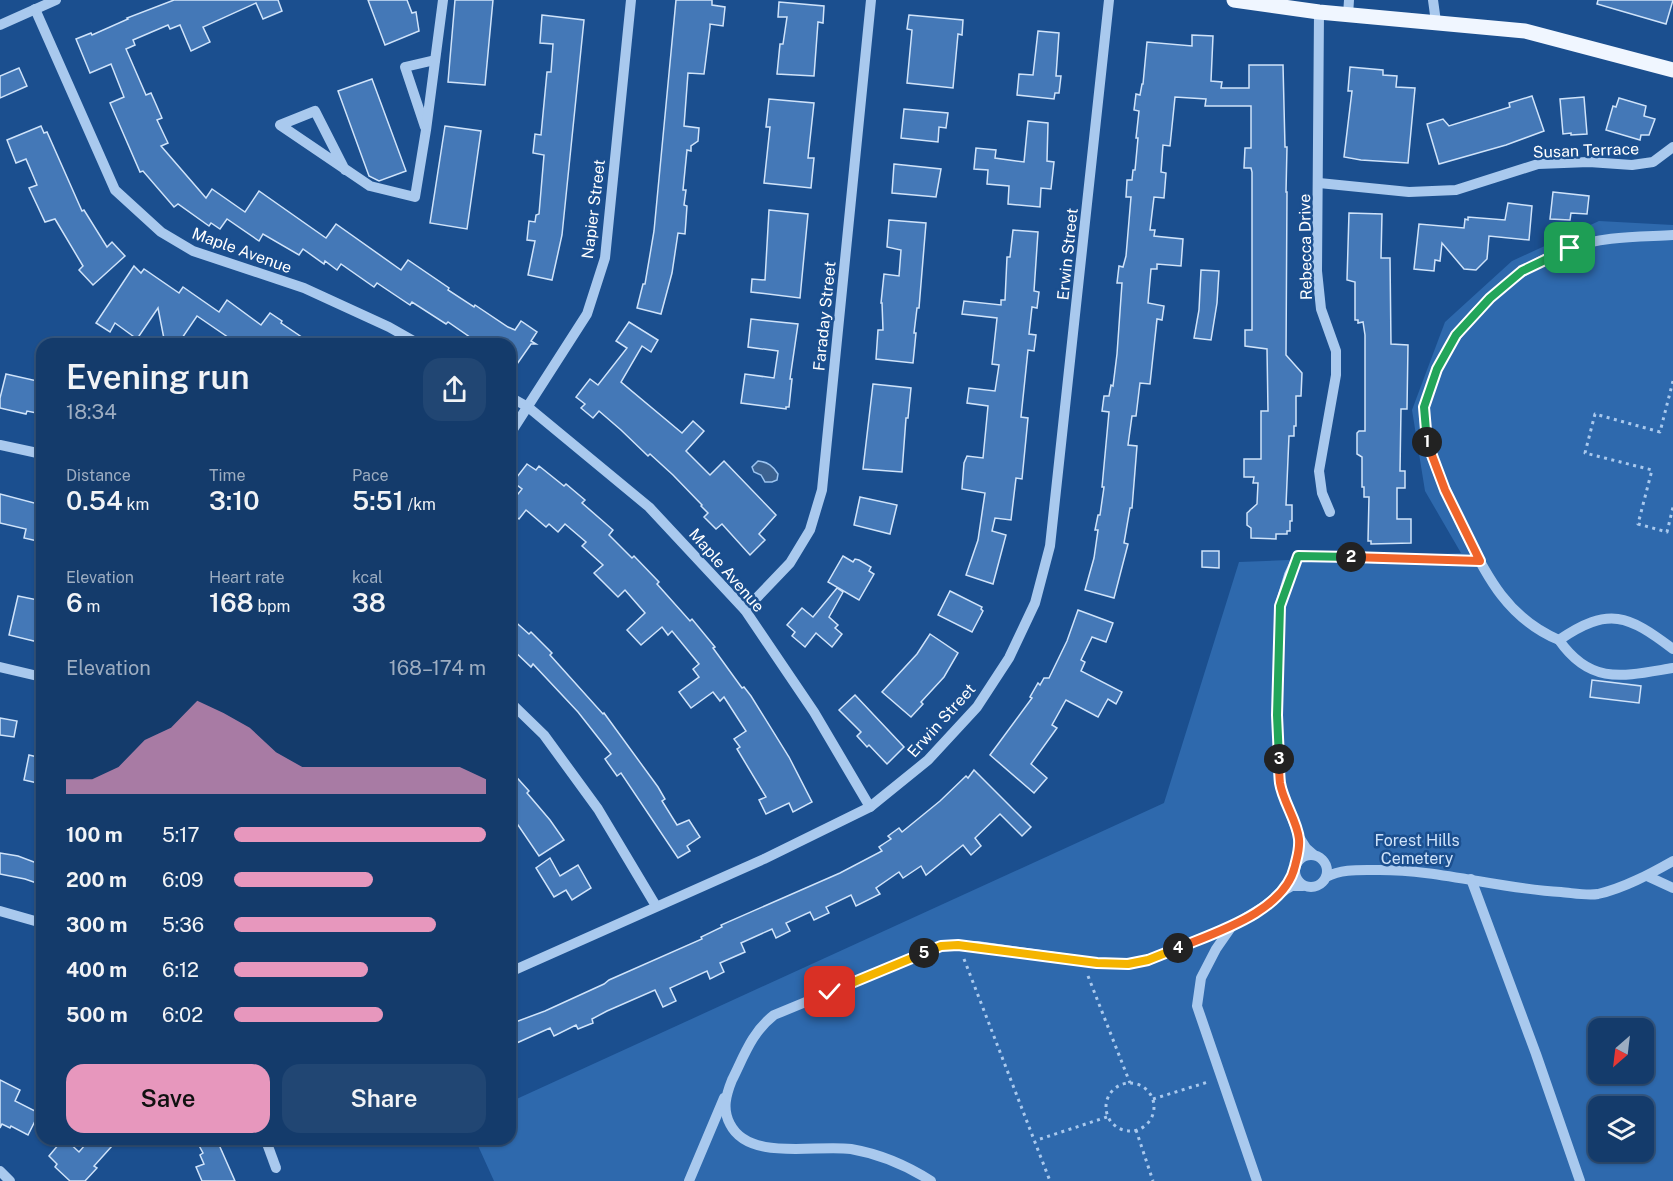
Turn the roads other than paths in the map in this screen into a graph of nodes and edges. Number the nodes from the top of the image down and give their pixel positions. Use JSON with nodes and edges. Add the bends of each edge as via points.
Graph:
{"nodes":[{"id":1,"x":56,"y":0,"type":"edge"},
{"id":2,"x":443,"y":0,"type":"edge"},
{"id":3,"x":631,"y":0,"type":"edge"},
{"id":4,"x":871,"y":0,"type":"edge"},
{"id":5,"x":1109,"y":0,"type":"edge"},
{"id":6,"x":1243,"y":0,"type":"edge"},
{"id":7,"x":1433,"y":0,"type":"edge"},
{"id":8,"x":1348,"y":7,"type":"edge"},
{"id":9,"x":35,"y":9,"type":"junction"},
{"id":10,"x":1319,"y":12,"type":"junction"},
{"id":11,"x":1436,"y":22,"type":"junction"},
{"id":12,"x":0,"y":25,"type":"edge"},
{"id":13,"x":435,"y":60,"type":"junction"},
{"id":14,"x":1673,"y":70,"type":"edge"},
{"id":15,"x":426,"y":130,"type":"junction"},
{"id":16,"x":1673,"y":147,"type":"edge"},
{"id":17,"x":345,"y":170,"type":"junction"},
{"id":18,"x":1318,"y":183,"type":"junction"},
{"id":19,"x":1673,"y":235,"type":"edge"},
{"id":20,"x":408,"y":338,"type":"edge"},
{"id":21,"x":516,"y":400,"type":"edge"},
{"id":22,"x":528,"y":407,"type":"junction"},
{"id":23,"x":516,"y":425,"type":"edge"},
{"id":24,"x":0,"y":445,"type":"edge"},
{"id":25,"x":36,"y":453,"type":"edge"},
{"id":26,"x":1330,"y":512,"type":"dead end"},
{"id":27,"x":1480,"y":561,"type":"junction"},
{"id":28,"x":745,"y":610,"type":"junction"},
{"id":29,"x":1559,"y":640,"type":"junction"},
{"id":30,"x":1673,"y":649,"type":"edge"},
{"id":31,"x":0,"y":667,"type":"edge"},
{"id":32,"x":1673,"y":668,"type":"edge"},
{"id":33,"x":36,"y":675,"type":"edge"},
{"id":34,"x":516,"y":708,"type":"edge"},
{"id":35,"x":870,"y":807,"type":"junction"},
{"id":36,"x":1299,"y":837,"type":"junction"},
{"id":37,"x":1319,"y":858,"type":"junction"},
{"id":38,"x":1673,"y":861,"type":"edge"},
{"id":39,"x":1295,"y":869,"type":"junction"},
{"id":40,"x":1353,"y":870,"type":"junction"},
{"id":41,"x":1647,"y":876,"type":"junction"},
{"id":42,"x":1326,"y":877,"type":"junction"},
{"id":43,"x":1471,"y":879,"type":"junction"},
{"id":44,"x":1303,"y":886,"type":"junction"},
{"id":45,"x":1673,"y":888,"type":"edge"},
{"id":46,"x":1285,"y":890,"type":"junction"},
{"id":47,"x":656,"y":906,"type":"junction"},
{"id":48,"x":0,"y":911,"type":"edge"},
{"id":49,"x":36,"y":921,"type":"edge"},
{"id":50,"x":1232,"y":926,"type":"junction"},
{"id":51,"x":516,"y":969,"type":"edge"},
{"id":52,"x":725,"y":1096,"type":"junction"},
{"id":53,"x":268,"y":1145,"type":"edge"},
{"id":54,"x":276,"y":1168,"type":"dead end"},
{"id":55,"x":0,"y":1171,"type":"edge"},
{"id":56,"x":10,"y":1181,"type":"edge"},
{"id":57,"x":689,"y":1181,"type":"edge"},
{"id":58,"x":931,"y":1181,"type":"edge"},
{"id":59,"x":1257,"y":1181,"type":"edge"},
{"id":60,"x":1580,"y":1181,"type":"edge"}],
"edges":[{"from":1,"to":9,"type":"street"},
{"from":2,"to":13,"type":"street"},
{"from":3,"to":22,"type":"street","name":"Napier Street","via":[[605,258],[587,314]]},
{"from":4,"to":28,"type":"street","name":"Faraday Street","via":[[822,490],[810,530],[790,563]]},
{"from":5,"to":35,"type":"street","name":"Erwin Street","via":[[1050,546],[1035,603],[1009,658],[977,707],[928,760]]},
{"from":6,"to":10,"type":"main road"},
{"from":7,"to":11,"type":"street"},
{"from":8,"to":10,"type":"main road"},
{"from":8,"to":11,"type":"main road"},
{"from":9,"to":12,"type":"street"},
{"from":9,"to":20,"type":"street","name":"Maple Avenue","via":[[115,190],[161,232],[193,251],[304,288]]},
{"from":10,"to":18,"type":"street","name":"Rebecca Drive"},
{"from":11,"to":14,"type":"main road","via":[[1525,31]]},
{"from":13,"to":15,"type":"street"},
{"from":13,"to":15,"type":"street","via":[[405,67]]},
{"from":15,"to":17,"type":"street","via":[[416,196],[369,186]]},
{"from":16,"to":18,"type":"street","name":"Susan Terrace","via":[[1653,162],[1538,164],[1456,190],[1409,192]]},
{"from":17,"to":17,"type":"street","via":[[290,132],[280,125],[315,111]]},
{"from":18,"to":26,"type":"street","name":"Rebecca Drive","via":[[1317,272],[1321,309],[1336,351],[1336,375],[1319,471]]},
{"from":19,"to":27,"type":"street","via":[[1614,237],[1570,248],[1522,271],[1456,335],[1437,369],[1424,407],[1428,443],[1445,490]]},
{"from":21,"to":22,"type":"street","name":"Maple Avenue"},
{"from":22,"to":23,"type":"street","name":"Napier Street"},
{"from":22,"to":28,"type":"street","name":"Maple Avenue","via":[[649,507]]},
{"from":24,"to":25,"type":"street"},
{"from":27,"to":29,"type":"street","via":[[1519,616],[1539,632]]},
{"from":27,"to":36,"type":"street","via":[[1298,556],[1280,606],[1277,715],[1280,784]]},
{"from":28,"to":35,"type":"street","name":"Maple Avenue","via":[[814,712]]},
{"from":29,"to":30,"type":"street","via":[[1598,620],[1623,619],[1643,627]]},
{"from":29,"to":32,"type":"street","via":[[1586,668],[1615,676]]},
{"from":31,"to":33,"type":"street"},
{"from":34,"to":47,"type":"street","via":[[544,735],[598,809]]},
{"from":35,"to":47,"type":"street","name":"Erwin Street"},
{"from":36,"to":37,"type":"street"},
{"from":36,"to":39,"type":"street"},
{"from":37,"to":39,"type":"street","via":[[1303,856]]},
{"from":37,"to":40,"type":"street"},
{"from":37,"to":42,"type":"street","via":[[1326,866]]},
{"from":38,"to":41,"type":"street"},
{"from":39,"to":44,"type":"street","via":[[1296,879]]},
{"from":39,"to":46,"type":"street"},
{"from":40,"to":42,"type":"street"},
{"from":40,"to":43,"type":"street","via":[[1403,869]]},
{"from":41,"to":43,"type":"street","via":[[1596,894],[1538,891]]},
{"from":41,"to":45,"type":"street"},
{"from":42,"to":44,"type":"street","via":[[1319,885]]},
{"from":43,"to":60,"type":"street"},
{"from":44,"to":46,"type":"street"},
{"from":46,"to":50,"type":"street"},
{"from":47,"to":51,"type":"street","name":"Erwin Street"},
{"from":48,"to":49,"type":"street"},
{"from":50,"to":52,"type":"street","via":[[1148,960],[1128,964],[941,946],[774,1015],[752,1038]]},
{"from":50,"to":59,"type":"street","via":[[1201,978],[1197,1006]]},
{"from":52,"to":57,"type":"street"},
{"from":52,"to":58,"type":"street","via":[[732,1127],[757,1145],[875,1154]]},
{"from":53,"to":54,"type":"street"},
{"from":55,"to":56,"type":"street"}]}
